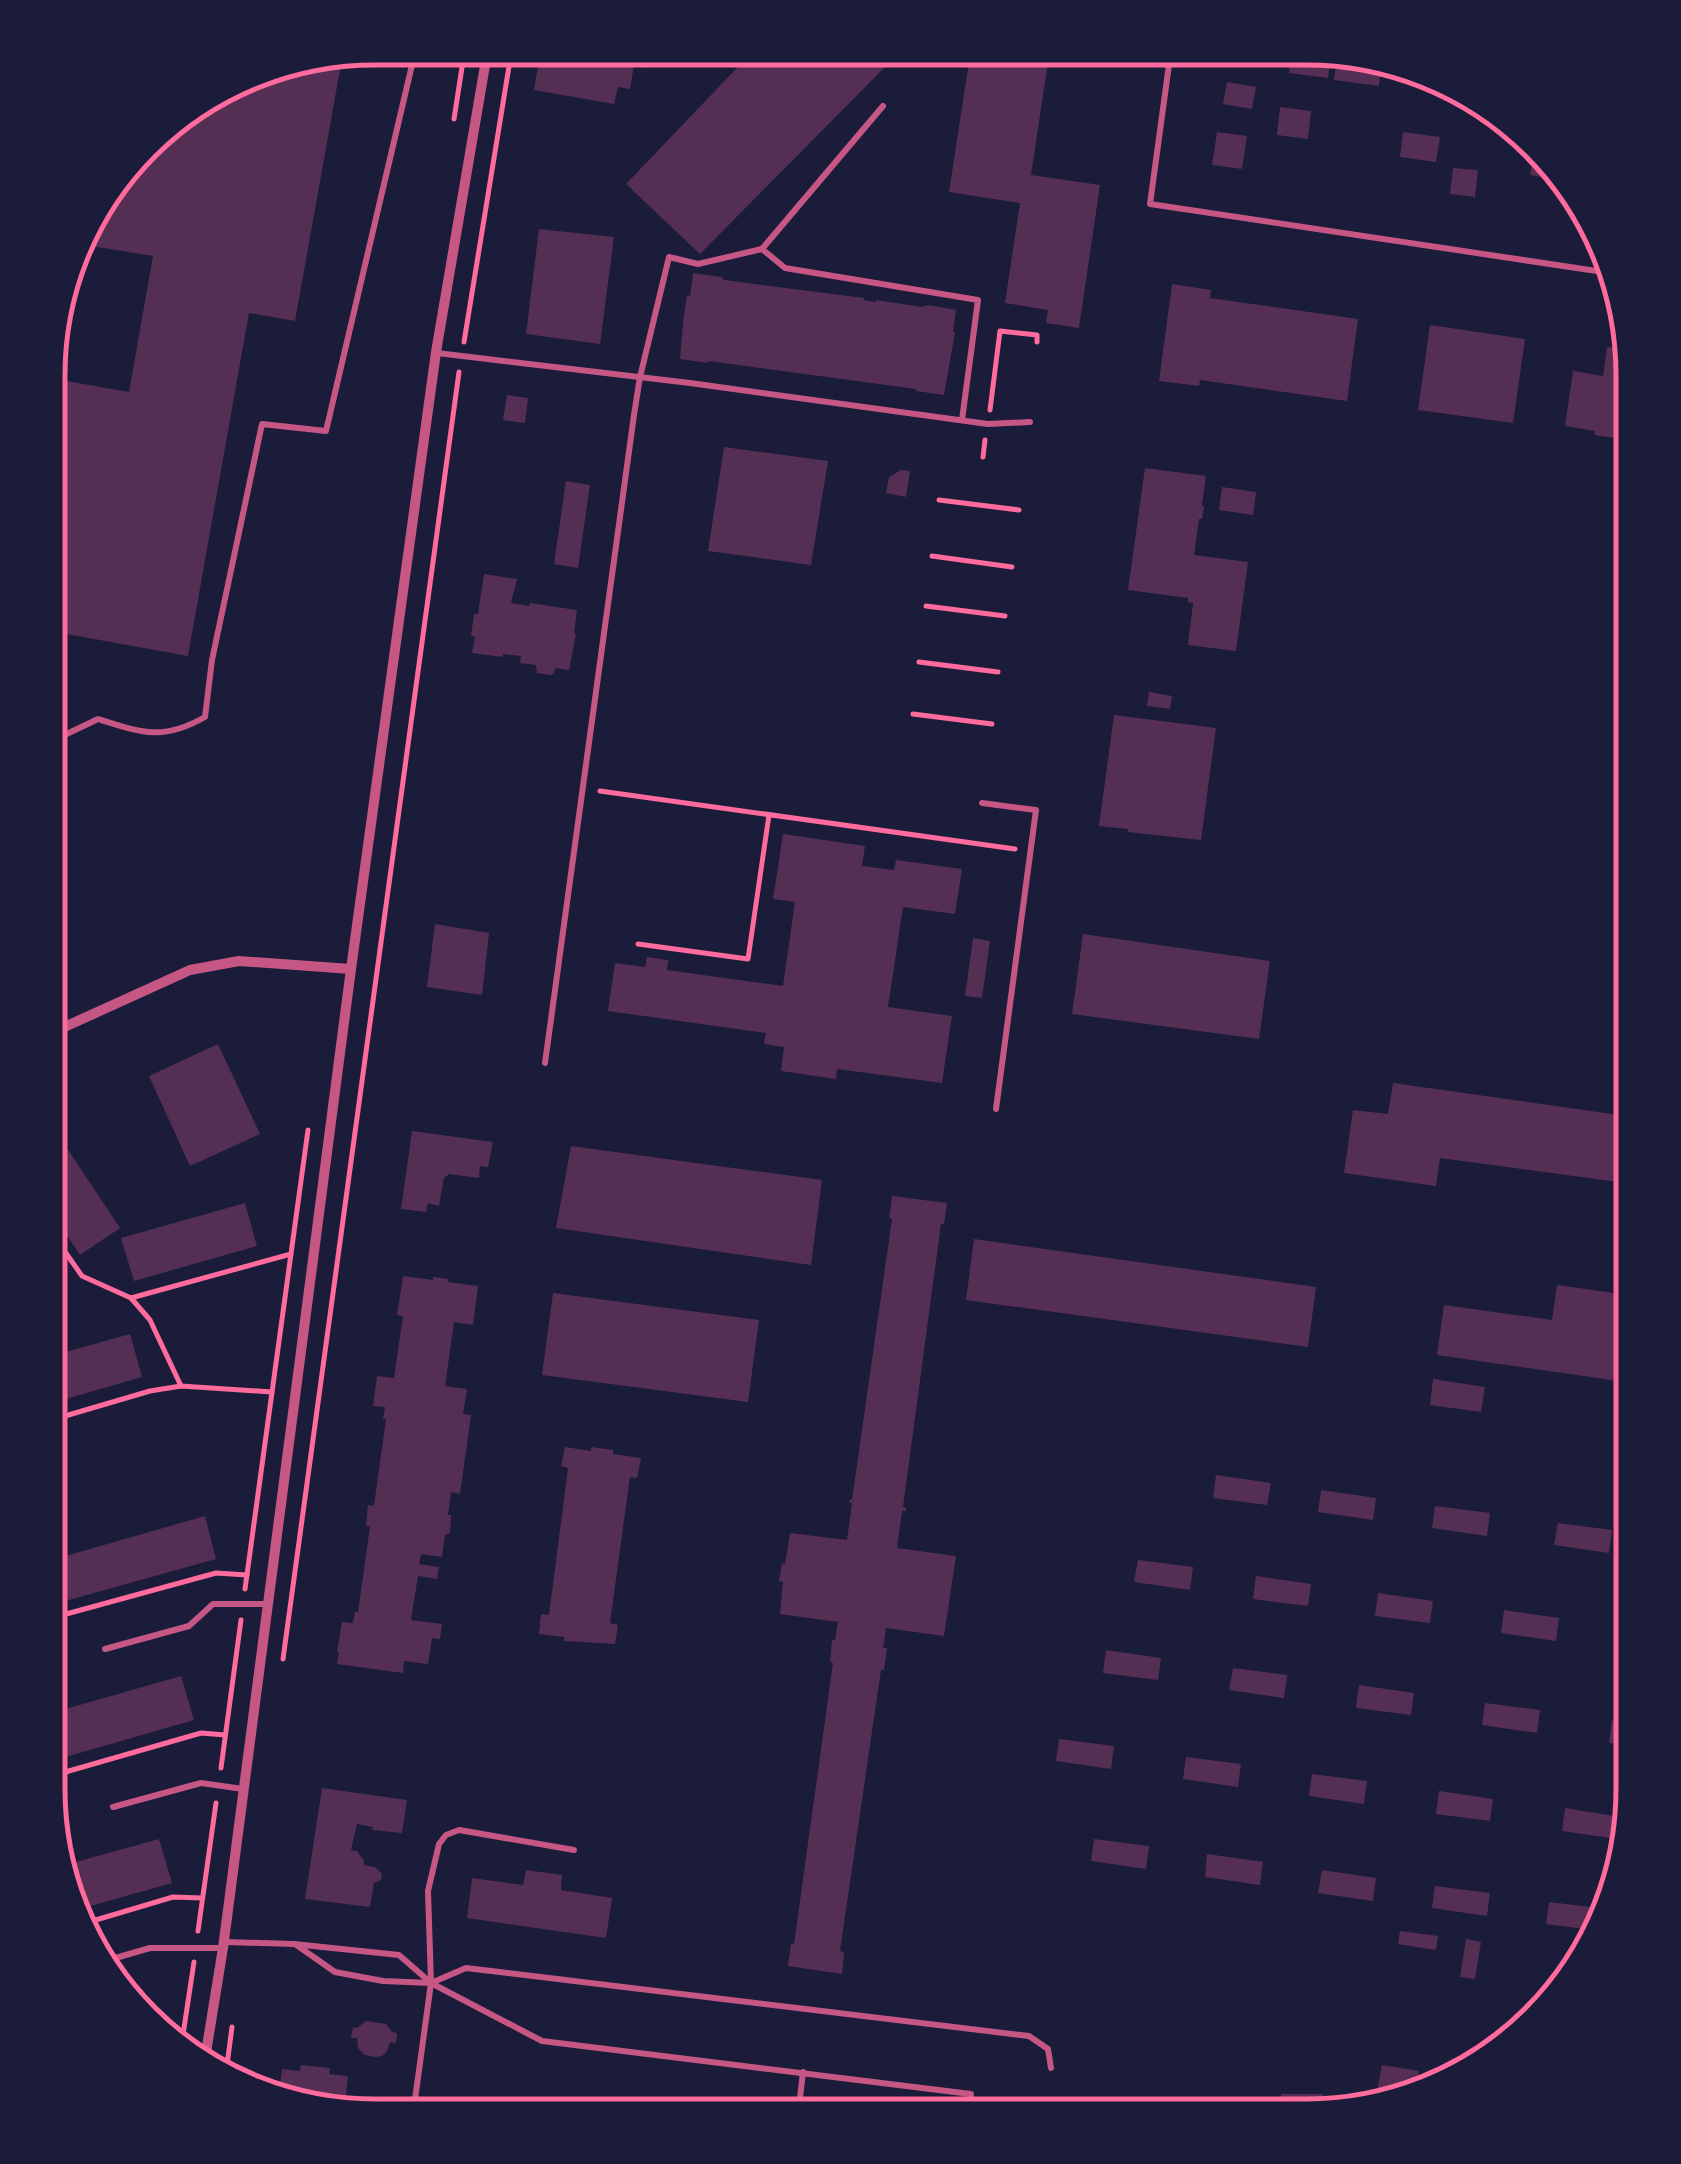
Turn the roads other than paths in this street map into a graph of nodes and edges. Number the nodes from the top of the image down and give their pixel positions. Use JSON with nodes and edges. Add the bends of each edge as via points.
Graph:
{"nodes":[{"id":1,"x":412,"y":65,"type":"edge"},
{"id":2,"x":485,"y":65,"type":"edge"},
{"id":3,"x":1169,"y":65,"type":"edge"},
{"id":4,"x":883,"y":106,"type":"dead end"},
{"id":5,"x":762,"y":249,"type":"junction"},
{"id":6,"x":1597,"y":271,"type":"edge"},
{"id":7,"x":436,"y":352,"type":"junction"},
{"id":8,"x":640,"y":378,"type":"junction"},
{"id":9,"x":962,"y":420,"type":"junction"},
{"id":10,"x":1030,"y":422,"type":"dead end"},
{"id":11,"x":65,"y":735,"type":"edge"},
{"id":12,"x":982,"y":803,"type":"dead end"},
{"id":13,"x":351,"y":969,"type":"junction"},
{"id":14,"x":65,"y":1027,"type":"edge"},
{"id":15,"x":545,"y":1063,"type":"dead end"},
{"id":16,"x":996,"y":1108,"type":"dead end"},
{"id":17,"x":268,"y":1604,"type":"junction"},
{"id":18,"x":106,"y":1649,"type":"dead end"},
{"id":19,"x":244,"y":1790,"type":"junction"},
{"id":20,"x":113,"y":1807,"type":"dead end"},
{"id":21,"x":574,"y":1850,"type":"dead end"},
{"id":22,"x":294,"y":1944,"type":"junction"},
{"id":23,"x":224,"y":1945,"type":"junction"},
{"id":24,"x":116,"y":1957,"type":"edge"},
{"id":25,"x":432,"y":1982,"type":"junction"},
{"id":26,"x":207,"y":2049,"type":"edge"},
{"id":27,"x":1050,"y":2068,"type":"dead end"},
{"id":28,"x":803,"y":2072,"type":"junction"},
{"id":29,"x":415,"y":2098,"type":"edge"},
{"id":30,"x":800,"y":2098,"type":"edge"},
{"id":31,"x":970,"y":2098,"type":"edge"}],
"edges":[{"from":1,"to":11,"type":"lane","via":[[326,431],[262,424],[205,716],[172,732],[134,731],[98,719]]},
{"from":2,"to":7,"type":"street"},
{"from":3,"to":6,"type":"lane","via":[[1150,204]]},
{"from":4,"to":5,"type":"lane"},
{"from":5,"to":8,"type":"lane","via":[[698,264],[669,257]]},
{"from":5,"to":9,"type":"lane","via":[[785,268],[978,300]]},
{"from":7,"to":8,"type":"lane"},
{"from":7,"to":13,"type":"street"},
{"from":8,"to":9,"type":"lane"},
{"from":8,"to":15,"type":"lane"},
{"from":9,"to":10,"type":"lane"},
{"from":12,"to":16,"type":"lane","via":[[1036,810]]},
{"from":13,"to":14,"type":"street","via":[[238,961],[208,966]]},
{"from":13,"to":17,"type":"street"},
{"from":17,"to":18,"type":"lane","via":[[213,1604],[189,1626]]},
{"from":17,"to":19,"type":"street"},
{"from":19,"to":20,"type":"lane","via":[[201,1783]]},
{"from":19,"to":23,"type":"street"},
{"from":21,"to":25,"type":"lane","via":[[459,1830],[446,1835],[428,1891]]},
{"from":22,"to":23,"type":"lane"},
{"from":22,"to":25,"type":"lane","via":[[335,1972]]},
{"from":22,"to":25,"type":"lane","via":[[399,1955]]},
{"from":23,"to":24,"type":"lane","via":[[150,1948]]},
{"from":23,"to":26,"type":"street"},
{"from":25,"to":27,"type":"lane","via":[[466,1968],[1029,2036],[1048,2049]]},
{"from":25,"to":28,"type":"lane","via":[[542,2041]]},
{"from":25,"to":29,"type":"lane"},
{"from":28,"to":30,"type":"lane"},
{"from":28,"to":31,"type":"lane"}]}
